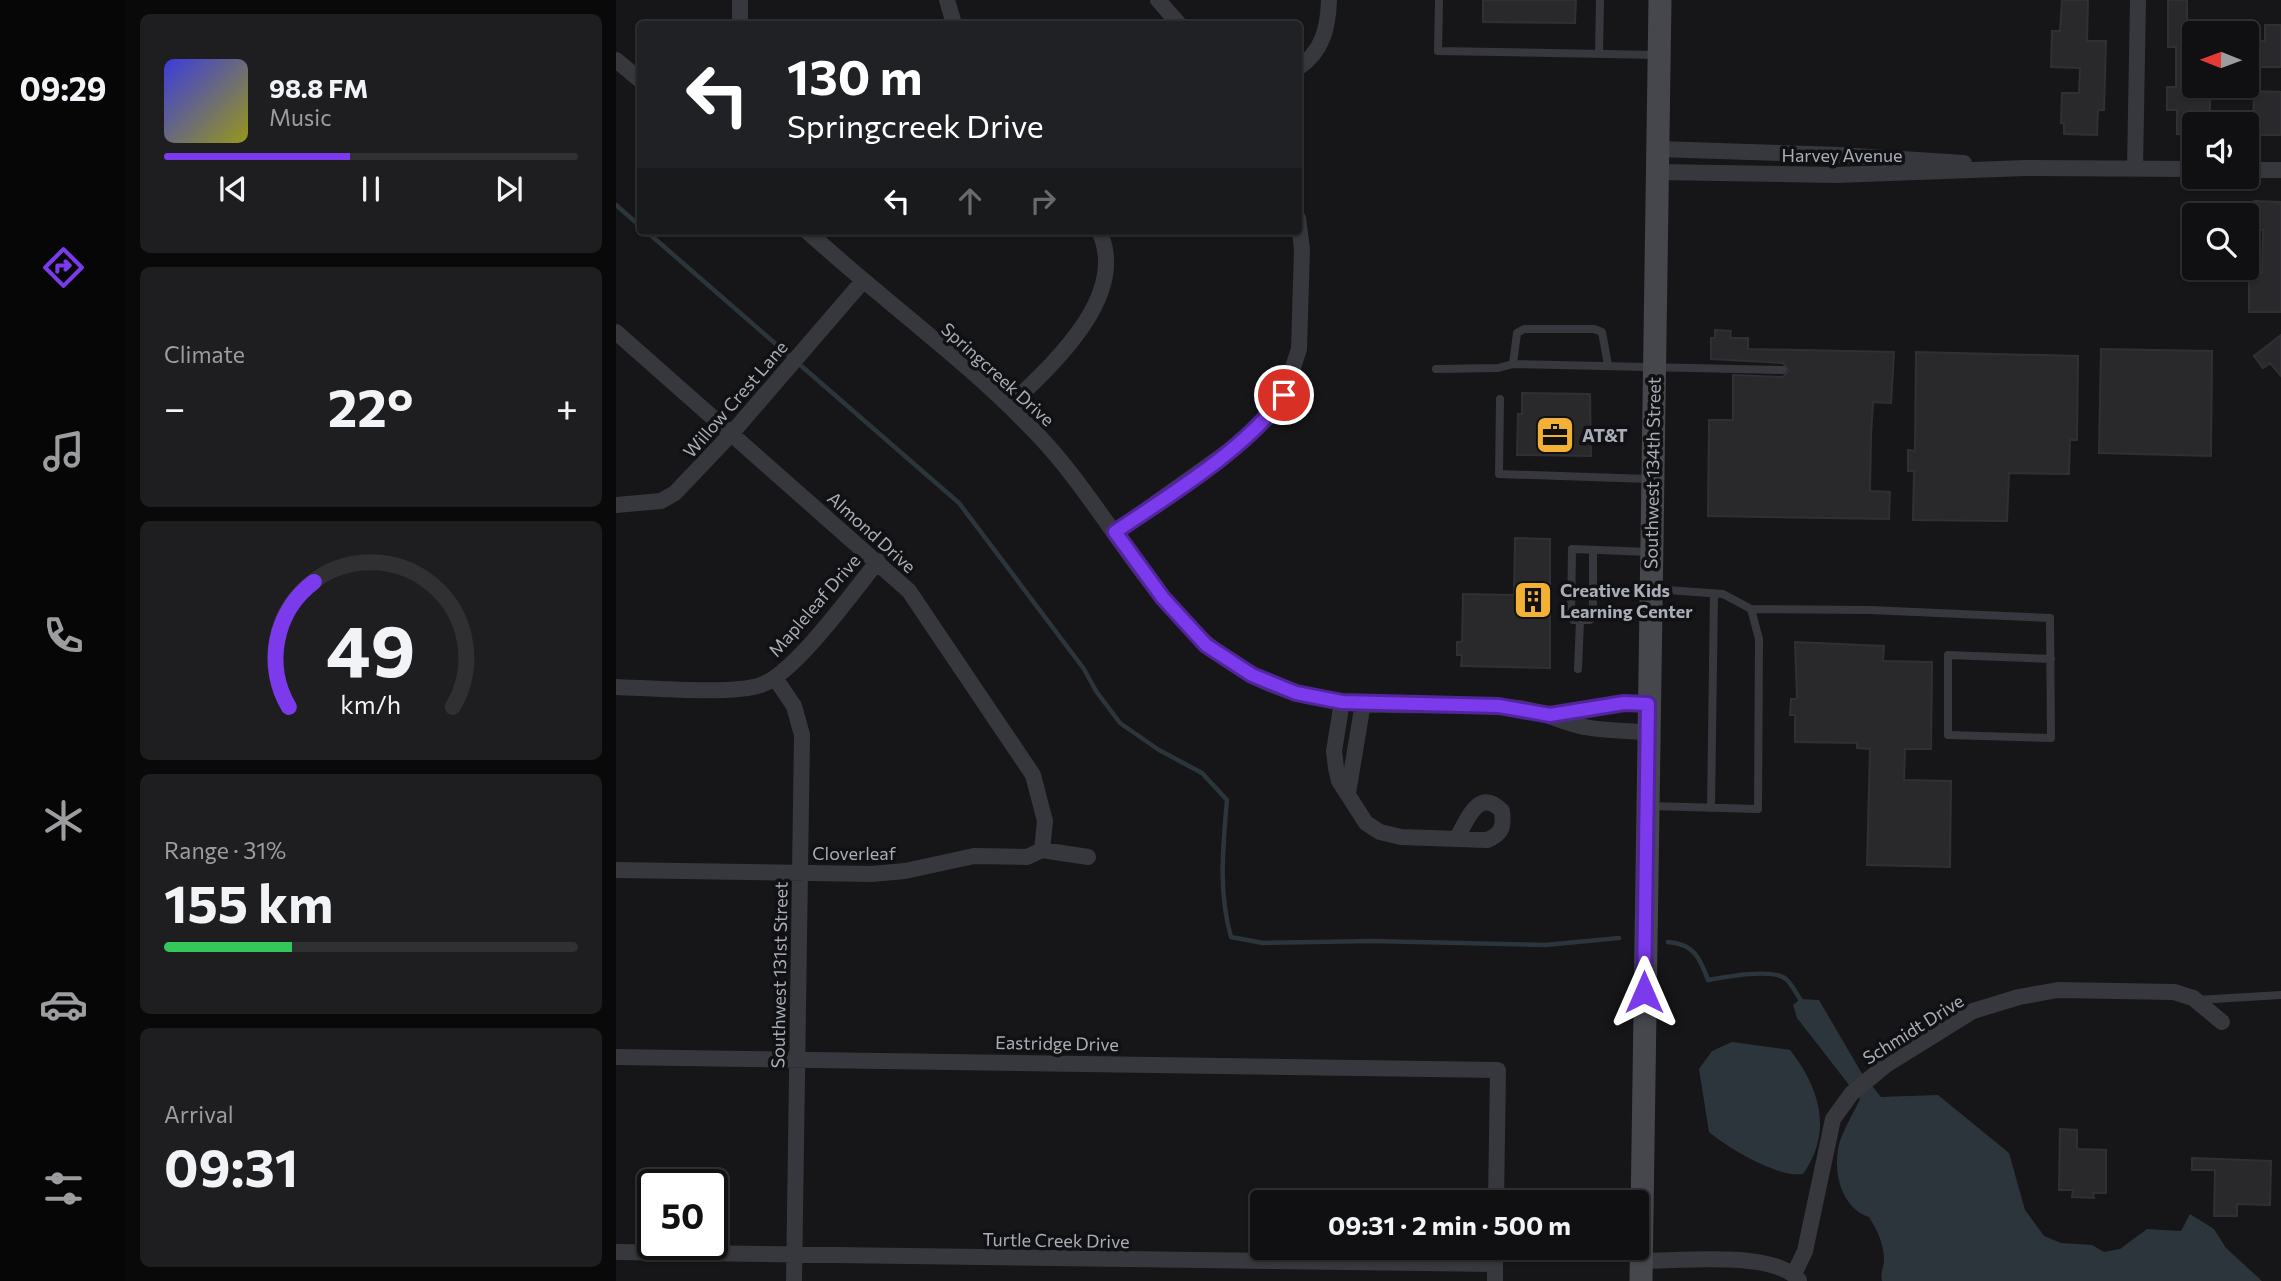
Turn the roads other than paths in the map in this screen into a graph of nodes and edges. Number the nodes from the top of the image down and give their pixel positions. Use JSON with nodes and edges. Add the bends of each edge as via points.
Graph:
{"nodes":[{"id":1,"x":740,"y":0,"type":"edge"},
{"id":2,"x":947,"y":0,"type":"edge"},
{"id":3,"x":1158,"y":0,"type":"edge"},
{"id":4,"x":1329,"y":0,"type":"edge"},
{"id":5,"x":1439,"y":0,"type":"edge"},
{"id":6,"x":1600,"y":0,"type":"edge"},
{"id":7,"x":1660,"y":0,"type":"edge"},
{"id":8,"x":2138,"y":0,"type":"edge"},
{"id":9,"x":740,"y":21,"type":"edge"},
{"id":10,"x":953,"y":21,"type":"edge"},
{"id":11,"x":1176,"y":21,"type":"edge"},
{"id":12,"x":1600,"y":53,"type":"junction"},
{"id":13,"x":1660,"y":55,"type":"junction"},
{"id":14,"x":616,"y":60,"type":"edge"},
{"id":15,"x":1302,"y":64,"type":"edge"},
{"id":16,"x":637,"y":78,"type":"edge"},
{"id":17,"x":1658,"y":161,"type":"junction"},
{"id":18,"x":2026,"y":168,"type":"junction"},
{"id":19,"x":2135,"y":169,"type":"junction"},
{"id":20,"x":2182,"y":169,"type":"edge"},
{"id":21,"x":2259,"y":170,"type":"edge"},
{"id":22,"x":2281,"y":170,"type":"edge"},
{"id":23,"x":811,"y":235,"type":"edge"},
{"id":24,"x":1100,"y":235,"type":"edge"},
{"id":25,"x":1300,"y":235,"type":"edge"},
{"id":26,"x":863,"y":281,"type":"junction"},
{"id":27,"x":616,"y":332,"type":"edge"},
{"id":28,"x":1513,"y":365,"type":"junction"},
{"id":29,"x":1608,"y":365,"type":"junction"},
{"id":30,"x":1654,"y":367,"type":"junction"},
{"id":31,"x":1436,"y":369,"type":"dead end"},
{"id":32,"x":1783,"y":370,"type":"dead end"},
{"id":33,"x":1500,"y":399,"type":"dead end"},
{"id":34,"x":1009,"y":406,"type":"junction"},
{"id":35,"x":732,"y":433,"type":"junction"},
{"id":36,"x":1652,"y":479,"type":"junction"},
{"id":37,"x":616,"y":505,"type":"edge"},
{"id":38,"x":1115,"y":532,"type":"junction"},
{"id":39,"x":1592,"y":550,"type":"junction"},
{"id":40,"x":1651,"y":552,"type":"junction"},
{"id":41,"x":878,"y":561,"type":"junction"},
{"id":42,"x":1650,"y":589,"type":"junction"},
{"id":43,"x":1714,"y":594,"type":"junction"},
{"id":44,"x":1751,"y":609,"type":"junction"},
{"id":45,"x":1580,"y":620,"type":"junction"},
{"id":46,"x":2051,"y":659,"type":"junction"},
{"id":47,"x":1578,"y":669,"type":"dead end"},
{"id":48,"x":775,"y":678,"type":"junction"},
{"id":49,"x":616,"y":687,"type":"edge"},
{"id":50,"x":1342,"y":702,"type":"junction"},
{"id":51,"x":1363,"y":703,"type":"junction"},
{"id":52,"x":1648,"y":704,"type":"junction"},
{"id":53,"x":1550,"y":715,"type":"junction"},
{"id":54,"x":1648,"y":732,"type":"junction"},
{"id":55,"x":1348,"y":793,"type":"junction"},
{"id":56,"x":1647,"y":806,"type":"junction"},
{"id":57,"x":1710,"y":808,"type":"junction"},
{"id":58,"x":1457,"y":838,"type":"dead end"},
{"id":59,"x":1042,"y":850,"type":"junction"},
{"id":60,"x":1088,"y":857,"type":"dead end"},
{"id":61,"x":616,"y":870,"type":"edge"},
{"id":62,"x":801,"y":872,"type":"junction"},
{"id":63,"x":2281,"y":995,"type":"edge"},
{"id":64,"x":2197,"y":1000,"type":"junction"},
{"id":65,"x":2222,"y":1022,"type":"dead end"},
{"id":66,"x":616,"y":1057,"type":"edge"},
{"id":67,"x":797,"y":1059,"type":"junction"},
{"id":68,"x":1496,"y":1190,"type":"edge"},
{"id":69,"x":616,"y":1252,"type":"edge"},
{"id":70,"x":794,"y":1255,"type":"junction"},
{"id":71,"x":1250,"y":1256,"type":"edge"},
{"id":72,"x":1495,"y":1260,"type":"edge"},
{"id":73,"x":1641,"y":1271,"type":"edge"},
{"id":74,"x":1797,"y":1278,"type":"edge"},
{"id":75,"x":794,"y":1281,"type":"edge"},
{"id":76,"x":1495,"y":1281,"type":"edge"}],
"edges":[{"from":1,"to":9,"type":"street"},
{"from":2,"to":10,"type":"street"},
{"from":3,"to":11,"type":"street"},
{"from":4,"to":15,"type":"street","via":[[1320,46]]},
{"from":5,"to":12,"type":"lane","via":[[1438,51]]},
{"from":6,"to":12,"type":"lane"},
{"from":7,"to":13,"type":"main road","name":"Southwest 134th Street"},
{"from":8,"to":19,"type":"street"},
{"from":12,"to":13,"type":"lane"},
{"from":13,"to":17,"type":"main road","name":"Southwest 134th Street"},
{"from":14,"to":16,"type":"street"},
{"from":17,"to":18,"type":"street","name":"Harvey Avenue","via":[[1899,157]]},
{"from":17,"to":18,"type":"street","name":"Harvey Avenue","via":[[1836,175]]},
{"from":17,"to":30,"type":"main road","name":"Southwest 134th Street"},
{"from":18,"to":19,"type":"street","name":"Harvey Avenue"},
{"from":19,"to":20,"type":"street","name":"Harvey Avenue"},
{"from":21,"to":22,"type":"street"},
{"from":23,"to":26,"type":"street","name":"Springcreek Drive"},
{"from":24,"to":34,"type":"street","via":[[1107,263],[1098,303]]},
{"from":25,"to":38,"type":"street","via":[[1300,349],[1284,395],[1244,440]]},
{"from":26,"to":34,"type":"street","name":"Springcreek Drive"},
{"from":26,"to":35,"type":"street","name":"Willow Crest Lane"},
{"from":27,"to":35,"type":"street","name":"Almond Drive"},
{"from":28,"to":29,"type":"lane"},
{"from":28,"to":29,"type":"lane","via":[[1517,332],[1524,329],[1594,329],[1604,339]]},
{"from":28,"to":31,"type":"lane"},
{"from":29,"to":30,"type":"lane"},
{"from":30,"to":32,"type":"lane"},
{"from":30,"to":36,"type":"main road","name":"Southwest 134th Street"},
{"from":33,"to":36,"type":"lane","via":[[1499,474]]},
{"from":34,"to":38,"type":"street","name":"Springcreek Drive","via":[[1051,449]]},
{"from":35,"to":37,"type":"street","name":"Willow Crest Lane","via":[[675,493],[661,501]]},
{"from":35,"to":41,"type":"street","name":"Almond Drive"},
{"from":36,"to":40,"type":"main road","name":"Southwest 134th Street"},
{"from":38,"to":50,"type":"street","name":"Springcreek Drive","via":[[1163,598],[1206,645],[1281,688]]},
{"from":39,"to":40,"type":"lane"},
{"from":39,"to":45,"type":"lane","via":[[1593,616]]},
{"from":39,"to":45,"type":"lane","via":[[1571,550],[1570,616]]},
{"from":40,"to":42,"type":"main road","name":"Southwest 134th Street"},
{"from":41,"to":48,"type":"street","name":"Mapleleaf Drive"},
{"from":41,"to":59,"type":"street","name":"Almond Drive","via":[[909,590],[1033,775],[1045,821]]},
{"from":42,"to":43,"type":"lane"},
{"from":42,"to":52,"type":"main road","name":"Southwest 134th Street"},
{"from":43,"to":44,"type":"lane"},
{"from":43,"to":57,"type":"lane"},
{"from":44,"to":46,"type":"lane","via":[[2050,618]]},
{"from":44,"to":57,"type":"lane","via":[[1759,639],[1758,809]]},
{"from":45,"to":47,"type":"lane"},
{"from":46,"to":46,"type":"lane","via":[[2051,738],[1948,735],[1948,655]]},
{"from":48,"to":49,"type":"street","name":"Mapleleaf Drive","via":[[746,688]]},
{"from":48,"to":62,"type":"street","name":"Southwest 131st Street","via":[[794,706],[802,735]]},
{"from":50,"to":51,"type":"street","name":"Springcreek Drive"},
{"from":50,"to":55,"type":"street","via":[[1334,751],[1339,781]]},
{"from":51,"to":53,"type":"street","name":"Springcreek Drive","via":[[1499,706]]},
{"from":51,"to":55,"type":"street"},
{"from":52,"to":53,"type":"street","name":"Springcreek Drive","via":[[1614,704]]},
{"from":52,"to":54,"type":"main road","name":"Southwest 134th Street"},
{"from":53,"to":54,"type":"street","name":"Springcreek Drive","via":[[1583,727]]},
{"from":54,"to":56,"type":"main road","name":"Southwest 134th Street"},
{"from":55,"to":58,"type":"street","via":[[1366,822],[1380,832]]},
{"from":56,"to":57,"type":"lane"},
{"from":56,"to":73,"type":"main road","name":"Southwest 134th Street"},
{"from":59,"to":60,"type":"street","name":"Cloverleaf"},
{"from":59,"to":62,"type":"street","name":"Cloverleaf","via":[[1027,857],[956,858],[891,873]]},
{"from":61,"to":62,"type":"street","name":"Cloverleaf"},
{"from":62,"to":67,"type":"street","name":"Southwest 131st Street"},
{"from":63,"to":64,"type":"lane"},
{"from":64,"to":65,"type":"street","name":"Schmidt Drive"},
{"from":64,"to":74,"type":"street","name":"Schmidt Drive","via":[[2175,992],[2058,990],[2019,997],[1973,1011],[1871,1077],[1852,1093],[1829,1128]]},
{"from":66,"to":67,"type":"street","name":"Eastridge Drive"},
{"from":67,"to":68,"type":"street","name":"Eastridge Drive","via":[[1498,1070]]},
{"from":67,"to":70,"type":"street","name":"Southwest 131st Street"},
{"from":69,"to":70,"type":"street","name":"Turtle Creek Drive"},
{"from":70,"to":71,"type":"street","name":"Turtle Creek Drive"},
{"from":70,"to":75,"type":"street","name":"Southwest 131st Street"},
{"from":72,"to":76,"type":"street"},
{"from":73,"to":74,"type":"street","via":[[1751,1262]]}]}
